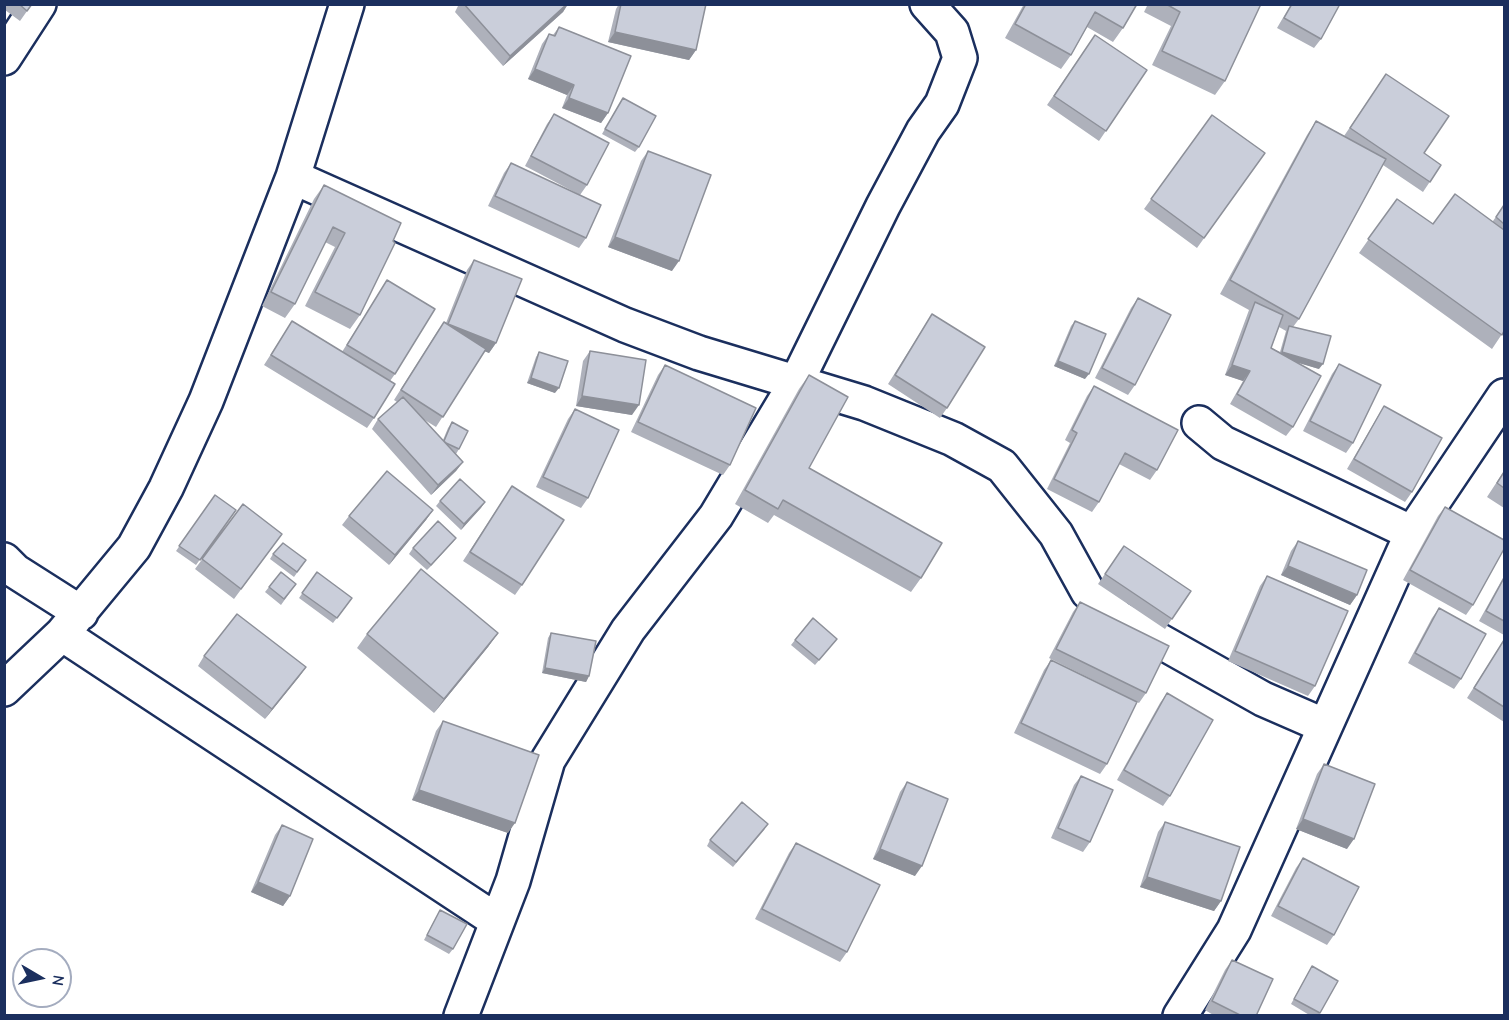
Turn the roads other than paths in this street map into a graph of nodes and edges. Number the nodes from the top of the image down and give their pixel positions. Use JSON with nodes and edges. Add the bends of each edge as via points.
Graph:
{"nodes":[{"id":1,"x":39,"y":4,"type":"edge"},
{"id":2,"x":347,"y":4,"type":"edge"},
{"id":3,"x":927,"y":4,"type":"edge"},
{"id":4,"x":4,"y":58,"type":"edge"},
{"id":5,"x":292,"y":177,"type":"junction"},
{"id":6,"x":797,"y":381,"type":"junction"},
{"id":7,"x":1504,"y":396,"type":"edge"},
{"id":8,"x":1199,"y":423,"type":"dead end"},
{"id":9,"x":1412,"y":533,"type":"junction"},
{"id":10,"x":4,"y":560,"type":"edge"},
{"id":11,"x":71,"y":623,"type":"junction"},
{"id":12,"x":4,"y":689,"type":"edge"},
{"id":13,"x":1325,"y":726,"type":"junction"},
{"id":14,"x":497,"y":921,"type":"junction"},
{"id":15,"x":461,"y":1016,"type":"edge"},
{"id":16,"x":1180,"y":1016,"type":"edge"}],
"edges":[{"from":1,"to":4,"type":"street"},
{"from":2,"to":5,"type":"street"},
{"from":3,"to":6,"type":"street","via":[[952,32],[960,58],[942,104],[883,206]]},
{"from":5,"to":6,"type":"street","via":[[625,325],[699,353]]},
{"from":5,"to":11,"type":"street","via":[[206,401],[166,488],[135,547]]},
{"from":6,"to":13,"type":"street","via":[[953,439],[1002,466],[1056,534],[1088,592],[1119,618],[1263,699]]},
{"from":6,"to":14,"type":"street","via":[[716,516],[628,630],[548,760]]},
{"from":7,"to":9,"type":"street"},
{"from":8,"to":9,"type":"street","via":[[1223,443]]},
{"from":9,"to":13,"type":"street"},
{"from":10,"to":11,"type":"street"},
{"from":11,"to":12,"type":"street"},
{"from":11,"to":14,"type":"street"},
{"from":13,"to":16,"type":"street","via":[[1234,930]]},
{"from":14,"to":15,"type":"street"}]}
